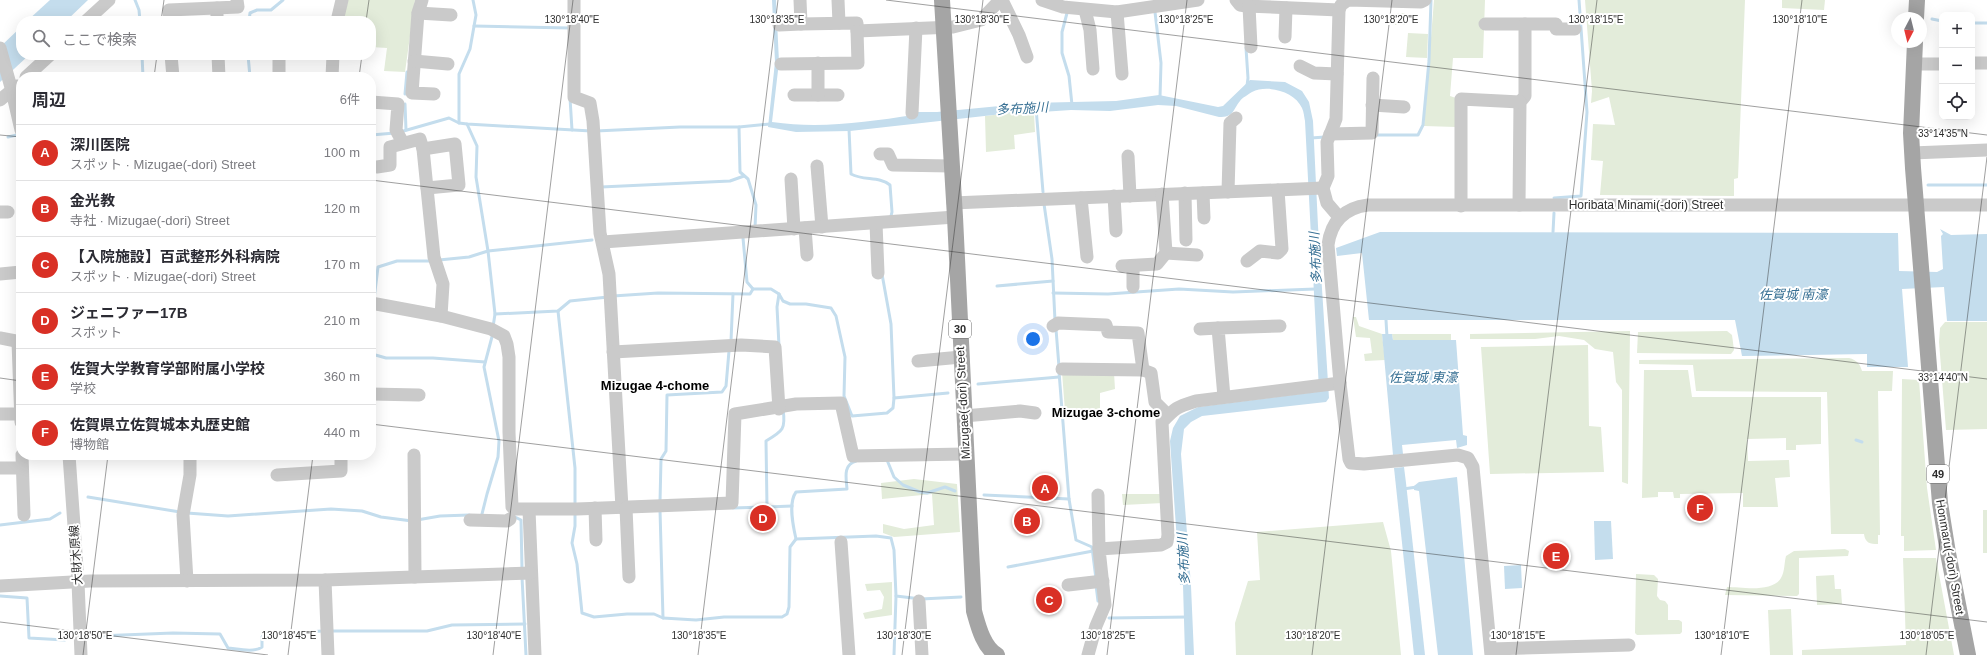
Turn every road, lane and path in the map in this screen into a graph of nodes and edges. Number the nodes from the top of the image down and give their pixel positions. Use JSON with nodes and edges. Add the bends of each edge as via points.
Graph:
{"nodes":[{"id":1,"x":109,"y":0,"type":"edge"},
{"id":2,"x":238,"y":0,"type":"edge"},
{"id":3,"x":342,"y":0,"type":"edge"},
{"id":4,"x":422,"y":0,"type":"edge"},
{"id":5,"x":574,"y":0,"type":"edge"},
{"id":6,"x":800,"y":0,"type":"edge"},
{"id":7,"x":838,"y":0,"type":"edge"},
{"id":8,"x":942,"y":0,"type":"edge"},
{"id":9,"x":1042,"y":0,"type":"edge"},
{"id":10,"x":1198,"y":0,"type":"edge"},
{"id":11,"x":1425,"y":0,"type":"edge"},
{"id":12,"x":1917,"y":0,"type":"edge"},
{"id":13,"x":999,"y":1,"type":"edge"},
{"id":14,"x":1243,"y":4,"type":"edge"},
{"id":15,"x":217,"y":8,"type":"junction"},
{"id":16,"x":1286,"y":8,"type":"junction"},
{"id":17,"x":1085,"y":10,"type":"junction"},
{"id":18,"x":1339,"y":10,"type":"junction"},
{"id":19,"x":1118,"y":12,"type":"junction"},
{"id":20,"x":1916,"y":12,"type":"edge"},
{"id":21,"x":418,"y":13,"type":"junction"},
{"id":22,"x":451,"y":15,"type":"dead end"},
{"id":23,"x":91,"y":16,"type":"edge"},
{"id":24,"x":170,"y":16,"type":"edge"},
{"id":25,"x":217,"y":16,"type":"edge"},
{"id":26,"x":338,"y":16,"type":"edge"},
{"id":27,"x":839,"y":23,"type":"junction"},
{"id":28,"x":801,"y":24,"type":"junction"},
{"id":29,"x":1485,"y":24,"type":"dead end"},
{"id":30,"x":1525,"y":24,"type":"junction"},
{"id":31,"x":779,"y":25,"type":"dead end"},
{"id":32,"x":943,"y":27,"type":"junction"},
{"id":33,"x":916,"y":28,"type":"junction"},
{"id":34,"x":1575,"y":30,"type":"dead end"},
{"id":35,"x":857,"y":32,"type":"junction"},
{"id":36,"x":1284,"y":37,"type":"dead end"},
{"id":37,"x":1251,"y":47,"type":"dead end"},
{"id":38,"x":0,"y":48,"type":"edge"},
{"id":39,"x":1915,"y":48,"type":"edge"},
{"id":40,"x":1027,"y":57,"type":"dead end"},
{"id":41,"x":45,"y":60,"type":"edge"},
{"id":42,"x":172,"y":60,"type":"edge"},
{"id":43,"x":218,"y":60,"type":"edge"},
{"id":44,"x":279,"y":60,"type":"edge"},
{"id":45,"x":333,"y":60,"type":"edge"},
{"id":46,"x":414,"y":61,"type":"junction"},
{"id":47,"x":818,"y":63,"type":"junction"},
{"id":48,"x":1975,"y":63,"type":"edge"},
{"id":49,"x":1987,"y":63,"type":"edge"},
{"id":50,"x":448,"y":64,"type":"dead end"},
{"id":51,"x":781,"y":64,"type":"dead end"},
{"id":52,"x":1914,"y":64,"type":"junction"},
{"id":53,"x":1939,"y":64,"type":"edge"},
{"id":54,"x":1300,"y":66,"type":"dead end"},
{"id":55,"x":1093,"y":69,"type":"dead end"},
{"id":56,"x":31,"y":72,"type":"edge"},
{"id":57,"x":173,"y":72,"type":"edge"},
{"id":58,"x":219,"y":72,"type":"edge"},
{"id":59,"x":279,"y":72,"type":"edge"},
{"id":60,"x":332,"y":72,"type":"edge"},
{"id":61,"x":1122,"y":74,"type":"dead end"},
{"id":62,"x":1337,"y":74,"type":"junction"},
{"id":63,"x":1373,"y":78,"type":"dead end"},
{"id":64,"x":16,"y":84,"type":"edge"},
{"id":65,"x":16,"y":87,"type":"edge"},
{"id":66,"x":412,"y":93,"type":"junction"},
{"id":67,"x":434,"y":94,"type":"dead end"},
{"id":68,"x":838,"y":94,"type":"dead end"},
{"id":69,"x":794,"y":95,"type":"dead end"},
{"id":70,"x":818,"y":95,"type":"junction"},
{"id":71,"x":0,"y":100,"type":"edge"},
{"id":72,"x":376,"y":102,"type":"edge"},
{"id":73,"x":1520,"y":102,"type":"junction"},
{"id":74,"x":398,"y":104,"type":"junction"},
{"id":75,"x":1372,"y":105,"type":"junction"},
{"id":76,"x":1404,"y":107,"type":"dead end"},
{"id":77,"x":912,"y":113,"type":"dead end"},
{"id":78,"x":1236,"y":118,"type":"dead end"},
{"id":79,"x":400,"y":136,"type":"junction"},
{"id":80,"x":1328,"y":138,"type":"junction"},
{"id":81,"x":423,"y":149,"type":"junction"},
{"id":82,"x":1987,"y":150,"type":"edge"},
{"id":83,"x":1912,"y":153,"type":"junction"},
{"id":84,"x":880,"y":154,"type":"dead end"},
{"id":85,"x":1128,"y":156,"type":"dead end"},
{"id":86,"x":817,"y":166,"type":"dead end"},
{"id":87,"x":951,"y":166,"type":"junction"},
{"id":88,"x":377,"y":167,"type":"dead end"},
{"id":89,"x":791,"y":179,"type":"dead end"},
{"id":90,"x":427,"y":188,"type":"junction"},
{"id":91,"x":1315,"y":188,"type":"junction"},
{"id":92,"x":1278,"y":190,"type":"junction"},
{"id":93,"x":1228,"y":192,"type":"junction"},
{"id":94,"x":1185,"y":193,"type":"junction"},
{"id":95,"x":1203,"y":193,"type":"junction"},
{"id":96,"x":1162,"y":194,"type":"junction"},
{"id":97,"x":1114,"y":196,"type":"junction"},
{"id":98,"x":1130,"y":196,"type":"junction"},
{"id":99,"x":1081,"y":198,"type":"junction"},
{"id":100,"x":1915,"y":205,"type":"junction"},
{"id":101,"x":1987,"y":205,"type":"edge"},
{"id":102,"x":1461,"y":206,"type":"junction"},
{"id":103,"x":1519,"y":206,"type":"junction"},
{"id":104,"x":954,"y":210,"type":"junction"},
{"id":105,"x":1339,"y":216,"type":"junction"},
{"id":106,"x":1204,"y":218,"type":"dead end"},
{"id":107,"x":876,"y":223,"type":"junction"},
{"id":108,"x":822,"y":227,"type":"junction"},
{"id":109,"x":800,"y":229,"type":"junction"},
{"id":110,"x":1116,"y":232,"type":"dead end"},
{"id":111,"x":1186,"y":240,"type":"dead end"},
{"id":112,"x":603,"y":242,"type":"junction"},
{"id":113,"x":1166,"y":253,"type":"junction"},
{"id":114,"x":807,"y":255,"type":"dead end"},
{"id":115,"x":1197,"y":255,"type":"dead end"},
{"id":116,"x":1087,"y":258,"type":"dead end"},
{"id":117,"x":1247,"y":261,"type":"dead end"},
{"id":118,"x":16,"y":272,"type":"edge"},
{"id":119,"x":878,"y":273,"type":"dead end"},
{"id":120,"x":0,"y":274,"type":"edge"},
{"id":121,"x":1133,"y":287,"type":"dead end"},
{"id":122,"x":376,"y":304,"type":"edge"},
{"id":123,"x":441,"y":316,"type":"junction"},
{"id":124,"x":1056,"y":325,"type":"dead end"},
{"id":125,"x":1280,"y":326,"type":"dead end"},
{"id":126,"x":1218,"y":328,"type":"junction"},
{"id":127,"x":1200,"y":329,"type":"dead end"},
{"id":128,"x":0,"y":338,"type":"edge"},
{"id":129,"x":16,"y":341,"type":"edge"},
{"id":130,"x":613,"y":352,"type":"junction"},
{"id":131,"x":961,"y":357,"type":"junction"},
{"id":132,"x":918,"y":361,"type":"dead end"},
{"id":133,"x":1062,"y":369,"type":"dead end"},
{"id":134,"x":1143,"y":370,"type":"junction"},
{"id":135,"x":1329,"y":384,"type":"junction"},
{"id":136,"x":376,"y":394,"type":"edge"},
{"id":137,"x":419,"y":395,"type":"dead end"},
{"id":138,"x":1224,"y":397,"type":"junction"},
{"id":139,"x":783,"y":408,"type":"junction"},
{"id":140,"x":1035,"y":412,"type":"dead end"},
{"id":141,"x":0,"y":414,"type":"edge"},
{"id":142,"x":16,"y":414,"type":"edge"},
{"id":143,"x":1168,"y":415,"type":"junction"},
{"id":144,"x":964,"y":416,"type":"junction"},
{"id":145,"x":965,"y":454,"type":"junction"},
{"id":146,"x":414,"y":455,"type":"dead end"},
{"id":147,"x":69,"y":460,"type":"edge"},
{"id":148,"x":190,"y":460,"type":"edge"},
{"id":149,"x":341,"y":460,"type":"edge"},
{"id":150,"x":22,"y":461,"type":"edge"},
{"id":151,"x":0,"y":468,"type":"edge"},
{"id":152,"x":277,"y":475,"type":"dead end"},
{"id":153,"x":1098,"y":495,"type":"dead end"},
{"id":154,"x":594,"y":508,"type":"junction"},
{"id":155,"x":624,"y":508,"type":"junction"},
{"id":156,"x":529,"y":510,"type":"junction"},
{"id":157,"x":24,"y":515,"type":"dead end"},
{"id":158,"x":510,"y":519,"type":"dead end"},
{"id":159,"x":470,"y":520,"type":"dead end"},
{"id":160,"x":596,"y":540,"type":"dead end"},
{"id":161,"x":841,"y":542,"type":"dead end"},
{"id":162,"x":1099,"y":549,"type":"junction"},
{"id":163,"x":525,"y":573,"type":"junction"},
{"id":164,"x":415,"y":577,"type":"junction"},
{"id":165,"x":629,"y":577,"type":"dead end"},
{"id":166,"x":326,"y":580,"type":"junction"},
{"id":167,"x":187,"y":581,"type":"junction"},
{"id":168,"x":1098,"y":581,"type":"junction"},
{"id":169,"x":78,"y":582,"type":"junction"},
{"id":170,"x":1068,"y":585,"type":"dead end"},
{"id":171,"x":0,"y":586,"type":"edge"},
{"id":172,"x":919,"y":601,"type":"dead end"},
{"id":173,"x":1629,"y":645,"type":"dead end"},
{"id":174,"x":1491,"y":652,"type":"edge"},
{"id":175,"x":994,"y":654,"type":"edge"},
{"id":176,"x":81,"y":655,"type":"edge"},
{"id":177,"x":328,"y":655,"type":"edge"},
{"id":178,"x":535,"y":655,"type":"edge"},
{"id":179,"x":849,"y":655,"type":"edge"},
{"id":180,"x":922,"y":655,"type":"edge"},
{"id":181,"x":1088,"y":655,"type":"edge"},
{"id":182,"x":1968,"y":655,"type":"edge"}],
"edges":[{"from":1,"to":23,"type":"street"},
{"from":2,"to":15,"type":"street","via":[[238,7]]},
{"from":3,"to":26,"type":"street"},
{"from":4,"to":21,"type":"street"},
{"from":5,"to":112,"type":"street","via":[[574,97],[590,103],[600,233]]},
{"from":6,"to":28,"type":"street"},
{"from":7,"to":27,"type":"street"},
{"from":8,"to":32,"type":"main road","name":"Mizugae(-dori) Street","number":"30"},
{"from":9,"to":17,"type":"street","via":[[1063,7]]},
{"from":10,"to":19,"type":"street"},
{"from":11,"to":18,"type":"street","via":[[1348,0]]},
{"from":12,"to":20,"type":"main road"},
{"from":13,"to":32,"type":"street","via":[[981,20]]},
{"from":13,"to":40,"type":"street","via":[[1019,35]]},
{"from":14,"to":16,"type":"street"},
{"from":14,"to":37,"type":"street"},
{"from":15,"to":24,"type":"street","via":[[169,10]]},
{"from":15,"to":25,"type":"street"},
{"from":16,"to":18,"type":"street"},
{"from":16,"to":36,"type":"street"},
{"from":17,"to":19,"type":"street"},
{"from":17,"to":55,"type":"street","via":[[1090,30]]},
{"from":18,"to":62,"type":"street"},
{"from":19,"to":61,"type":"street"},
{"from":21,"to":22,"type":"street"},
{"from":21,"to":46,"type":"street"},
{"from":27,"to":28,"type":"street"},
{"from":27,"to":35,"type":"street","via":[[857,23]]},
{"from":28,"to":31,"type":"street"},
{"from":29,"to":30,"type":"street"},
{"from":30,"to":34,"type":"street","via":[[1556,24],[1556,29]]},
{"from":30,"to":73,"type":"street","via":[[1525,96]]},
{"from":32,"to":33,"type":"street"},
{"from":32,"to":87,"type":"main road","name":"Mizugae(-dori) Street","number":"30"},
{"from":33,"to":35,"type":"street"},
{"from":33,"to":77,"type":"street"},
{"from":35,"to":47,"type":"street","via":[[858,63]]},
{"from":38,"to":64,"type":"street"},
{"from":39,"to":52,"type":"main road","number":"49"},
{"from":41,"to":56,"type":"street"},
{"from":42,"to":57,"type":"street"},
{"from":43,"to":58,"type":"street"},
{"from":44,"to":59,"type":"street"},
{"from":45,"to":60,"type":"street"},
{"from":46,"to":50,"type":"street"},
{"from":46,"to":66,"type":"street"},
{"from":47,"to":51,"type":"street"},
{"from":47,"to":70,"type":"street"},
{"from":48,"to":49,"type":"street"},
{"from":52,"to":53,"type":"street"},
{"from":52,"to":83,"type":"main road","number":"49"},
{"from":54,"to":62,"type":"street","via":[[1314,73]]},
{"from":62,"to":80,"type":"street","via":[[1336,119]]},
{"from":63,"to":75,"type":"street"},
{"from":65,"to":71,"type":"street"},
{"from":66,"to":67,"type":"street"},
{"from":66,"to":74,"type":"street"},
{"from":68,"to":70,"type":"street"},
{"from":69,"to":70,"type":"street"},
{"from":72,"to":74,"type":"street"},
{"from":73,"to":102,"type":"street","via":[[1460,99]]},
{"from":73,"to":103,"type":"street"},
{"from":74,"to":79,"type":"street"},
{"from":75,"to":76,"type":"street"},
{"from":75,"to":80,"type":"street","via":[[1372,133]]},
{"from":78,"to":93,"type":"street","via":[[1230,123]]},
{"from":79,"to":81,"type":"street","via":[[420,139]]},
{"from":79,"to":88,"type":"street","via":[[390,147],[390,165]]},
{"from":80,"to":91,"type":"street","via":[[1328,176]]},
{"from":81,"to":90,"type":"street"},
{"from":81,"to":90,"type":"street","via":[[455,144],[459,185]]},
{"from":82,"to":83,"type":"street"},
{"from":83,"to":100,"type":"main road","number":"49"},
{"from":84,"to":87,"type":"street","via":[[888,154],[893,165]]},
{"from":85,"to":98,"type":"street"},
{"from":86,"to":108,"type":"street"},
{"from":87,"to":104,"type":"main road","name":"Mizugae(-dori) Street","number":"30"},
{"from":89,"to":109,"type":"street"},
{"from":90,"to":123,"type":"street","via":[[435,260],[443,284]]},
{"from":91,"to":92,"type":"street"},
{"from":91,"to":105,"type":"street"},
{"from":92,"to":93,"type":"street"},
{"from":92,"to":117,"type":"street","via":[[1282,249],[1278,253],[1260,251]]},
{"from":93,"to":95,"type":"street"},
{"from":94,"to":95,"type":"street"},
{"from":94,"to":96,"type":"street"},
{"from":94,"to":111,"type":"street"},
{"from":95,"to":106,"type":"street"},
{"from":96,"to":98,"type":"street"},
{"from":96,"to":113,"type":"street"},
{"from":97,"to":98,"type":"street"},
{"from":97,"to":99,"type":"street"},
{"from":97,"to":110,"type":"street"},
{"from":99,"to":104,"type":"street"},
{"from":99,"to":116,"type":"street"},
{"from":100,"to":101,"type":"street","name":"Horibata Minami(-dori) Street"},
{"from":100,"to":103,"type":"street","name":"Horibata Minami(-dori) Street"},
{"from":100,"to":182,"type":"main road","name":"Honmaru(-dori) Street","number":"49","via":[[1940,504]]},
{"from":102,"to":103,"type":"street","name":"Horibata Minami(-dori) Street"},
{"from":102,"to":105,"type":"street","name":"Horibata Minami(-dori) Street","via":[[1368,205],[1351,209]]},
{"from":104,"to":107,"type":"street"},
{"from":104,"to":131,"type":"main road","name":"Mizugae(-dori) Street","number":"30"},
{"from":105,"to":135,"type":"street","via":[[1328,245]]},
{"from":107,"to":108,"type":"street"},
{"from":107,"to":119,"type":"street"},
{"from":108,"to":109,"type":"street"},
{"from":109,"to":112,"type":"street"},
{"from":109,"to":114,"type":"street"},
{"from":112,"to":130,"type":"street","via":[[609,274]]},
{"from":113,"to":115,"type":"street"},
{"from":113,"to":121,"type":"street","via":[[1157,264],[1128,266]]},
{"from":118,"to":120,"type":"street"},
{"from":122,"to":123,"type":"street"},
{"from":123,"to":156,"type":"street","via":[[492,330],[504,336],[509,357],[512,507]]},
{"from":124,"to":134,"type":"street","via":[[1106,324],[1108,332],[1138,333]]},
{"from":125,"to":126,"type":"street"},
{"from":126,"to":127,"type":"street"},
{"from":126,"to":138,"type":"street"},
{"from":128,"to":129,"type":"street"},
{"from":130,"to":139,"type":"street","via":[[741,345],[775,348]]},
{"from":130,"to":155,"type":"street"},
{"from":131,"to":132,"type":"street"},
{"from":131,"to":144,"type":"main road","name":"Mizugae(-dori) Street","number":"30"},
{"from":133,"to":134,"type":"street"},
{"from":134,"to":143,"type":"street","via":[[1151,373],[1155,402]]},
{"from":135,"to":138,"type":"street"},
{"from":135,"to":174,"type":"street","via":[[1351,463],[1458,455],[1468,458],[1472,467]]},
{"from":136,"to":137,"type":"street"},
{"from":138,"to":143,"type":"street","via":[[1196,400],[1176,407]]},
{"from":139,"to":145,"type":"street","via":[[796,404],[841,403],[854,456]]},
{"from":139,"to":155,"type":"street","via":[[736,414],[732,503]]},
{"from":140,"to":144,"type":"street"},
{"from":141,"to":142,"type":"street"},
{"from":143,"to":162,"type":"street","via":[[1162,422],[1167,542],[1161,545]]},
{"from":144,"to":145,"type":"main road","name":"Mizugae(-dori) Street","number":"30"},
{"from":145,"to":175,"type":"main road","name":"Mizugae(-dori) Street","number":"30","via":[[974,611],[981,636]]},
{"from":146,"to":164,"type":"street"},
{"from":147,"to":169,"type":"street","name":"大財木原線"},
{"from":148,"to":167,"type":"street","via":[[184,513]]},
{"from":149,"to":152,"type":"street","via":[[341,471]]},
{"from":150,"to":151,"type":"street"},
{"from":150,"to":157,"type":"street"},
{"from":153,"to":162,"type":"street"},
{"from":154,"to":155,"type":"street"},
{"from":154,"to":156,"type":"street"},
{"from":154,"to":160,"type":"street"},
{"from":155,"to":165,"type":"street"},
{"from":156,"to":163,"type":"street"},
{"from":158,"to":159,"type":"street"},
{"from":161,"to":179,"type":"street"},
{"from":162,"to":168,"type":"street"},
{"from":163,"to":164,"type":"street"},
{"from":163,"to":178,"type":"street"},
{"from":164,"to":166,"type":"street"},
{"from":166,"to":167,"type":"street"},
{"from":166,"to":177,"type":"street"},
{"from":167,"to":169,"type":"street"},
{"from":168,"to":170,"type":"street"},
{"from":168,"to":181,"type":"street","via":[[1105,605]]},
{"from":169,"to":171,"type":"street"},
{"from":169,"to":176,"type":"street","name":"大財木原線"},
{"from":172,"to":180,"type":"street"},
{"from":173,"to":174,"type":"street"}]}
